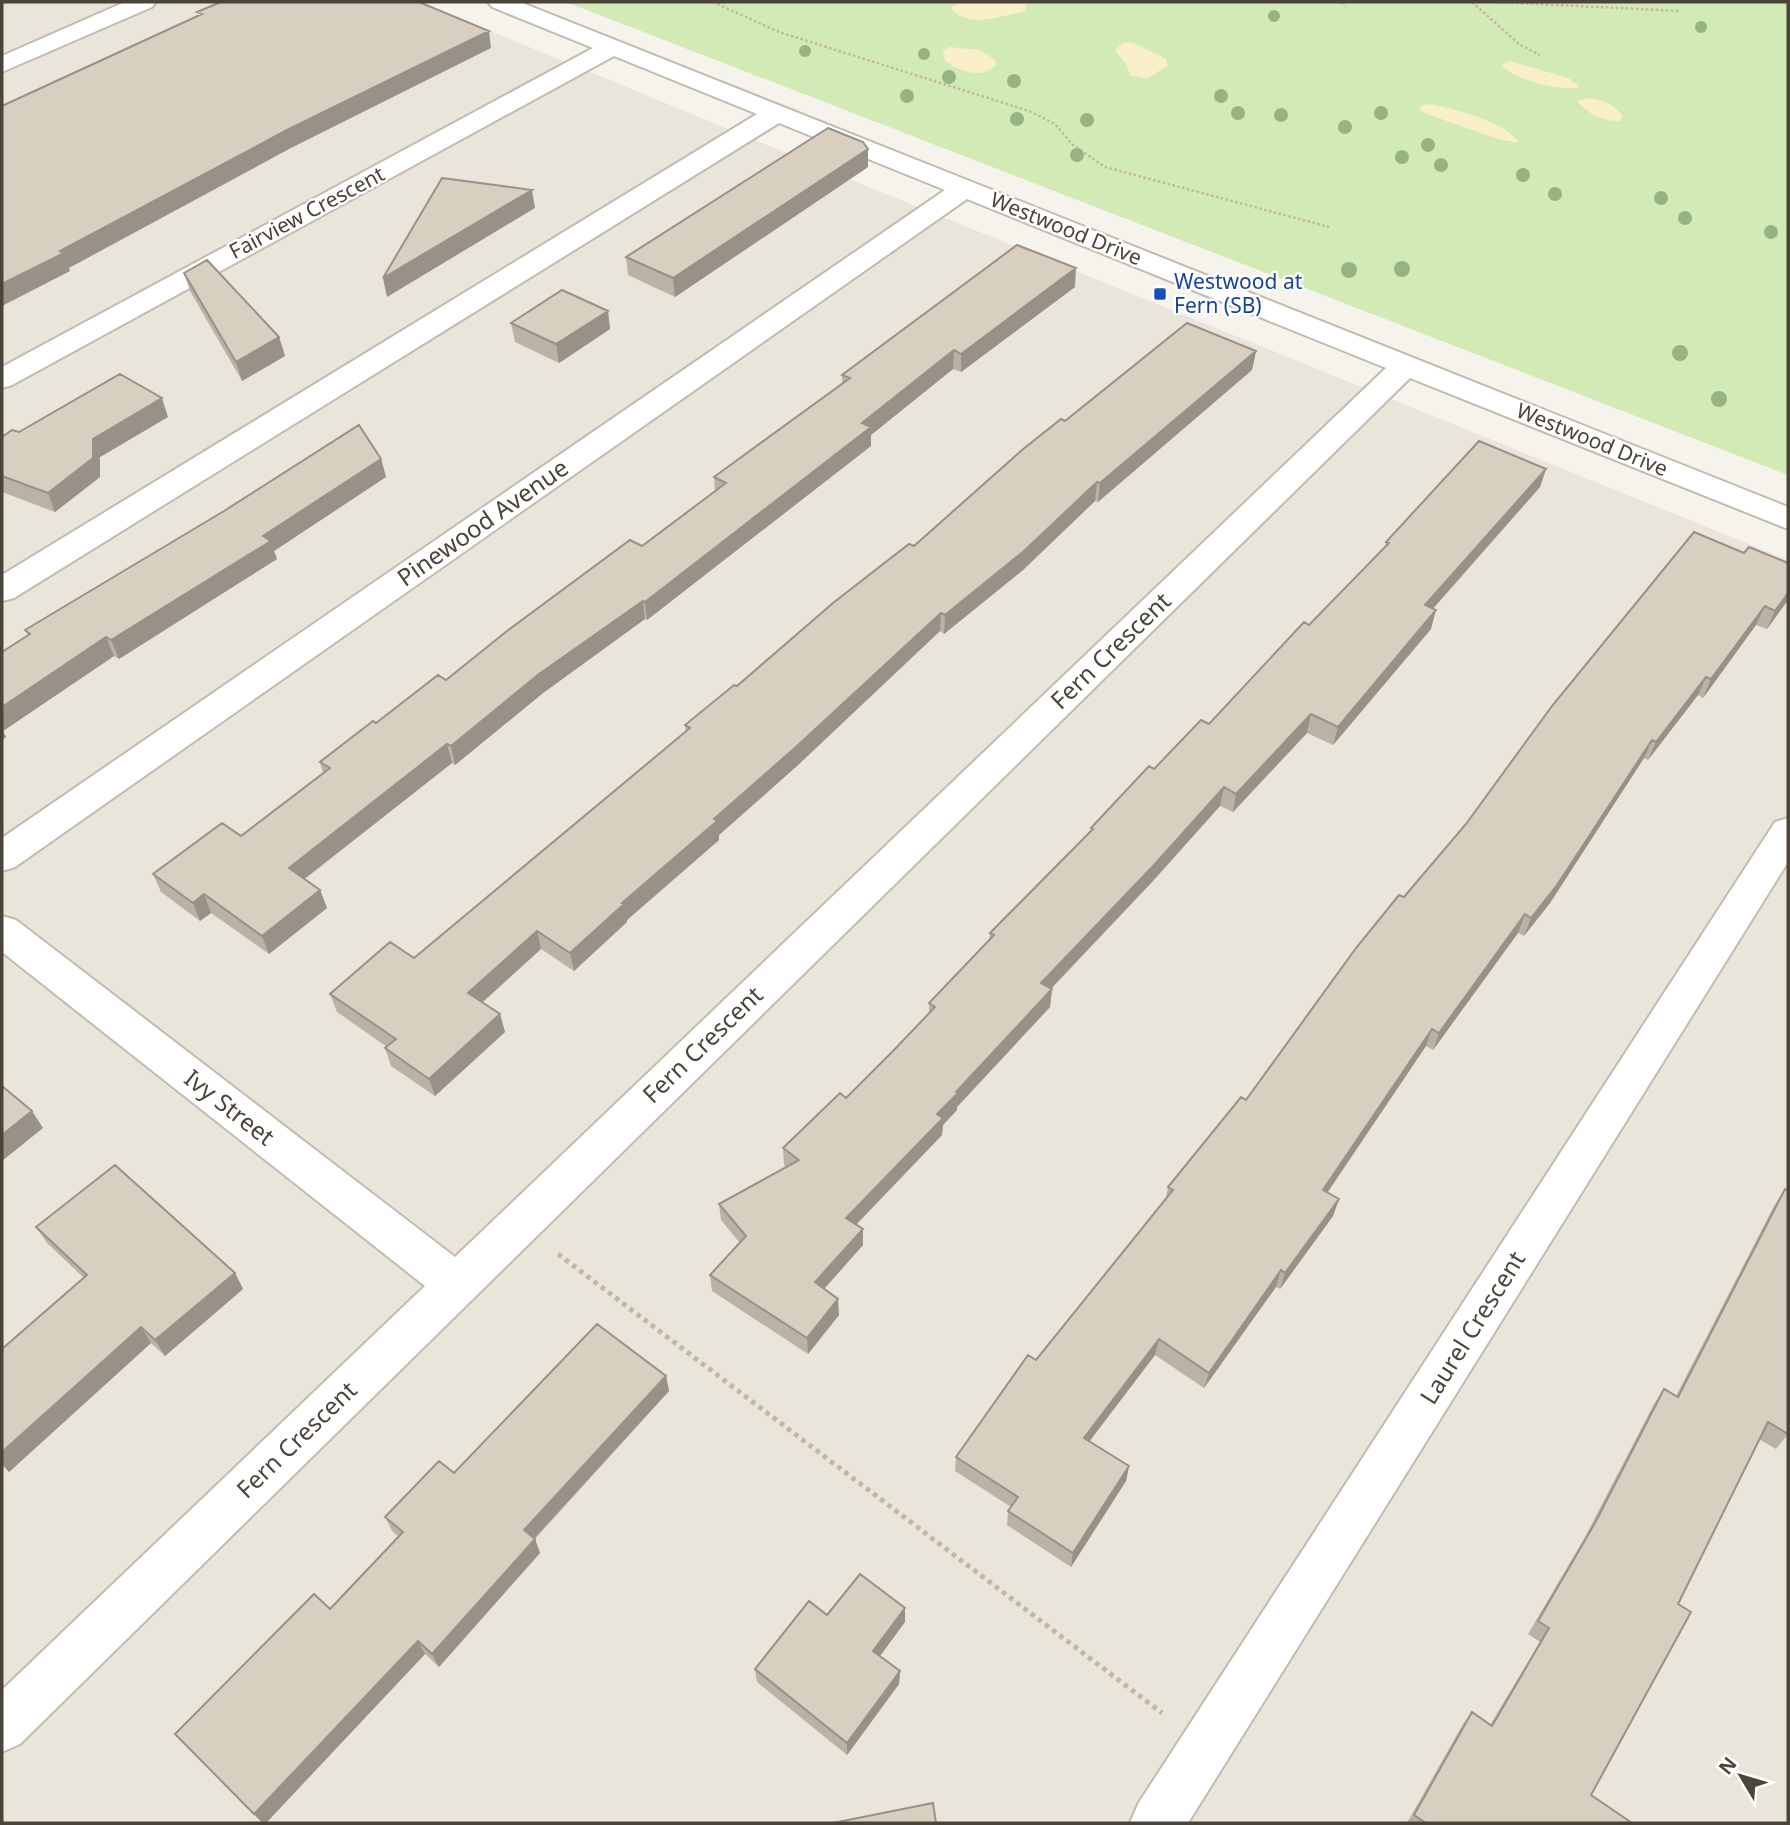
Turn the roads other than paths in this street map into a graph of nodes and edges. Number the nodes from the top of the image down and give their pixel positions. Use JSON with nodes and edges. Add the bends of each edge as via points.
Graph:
{"nodes":[{"id":1,"x":144,"y":2,"type":"edge"},
{"id":2,"x":500,"y":2,"type":"edge"},
{"id":3,"x":613,"y":47,"type":"junction"},
{"id":4,"x":2,"y":65,"type":"edge"},
{"id":5,"x":777,"y":113,"type":"junction"},
{"id":6,"x":964,"y":188,"type":"junction"},
{"id":7,"x":1406,"y":365,"type":"junction"},
{"id":8,"x":2,"y":379,"type":"edge"},
{"id":9,"x":1788,"y":519,"type":"edge"},
{"id":10,"x":2,"y":590,"type":"edge"},
{"id":11,"x":1788,"y":832,"type":"edge"},
{"id":12,"x":4,"y":853,"type":"edge"},
{"id":13,"x":2,"y":931,"type":"edge"},
{"id":14,"x":457,"y":1285,"type":"junction"},
{"id":15,"x":2,"y":1726,"type":"edge"},
{"id":16,"x":1157,"y":1823,"type":"edge"}],
"edges":[{"from":1,"to":4,"type":"street"},
{"from":2,"to":3,"type":"street","name":"Westwood Drive"},
{"from":3,"to":5,"type":"street","name":"Westwood Drive"},
{"from":3,"to":8,"type":"street","name":"Fairview Crescent"},
{"from":5,"to":6,"type":"street","name":"Westwood Drive"},
{"from":5,"to":10,"type":"street"},
{"from":6,"to":7,"type":"street","name":"Westwood Drive"},
{"from":6,"to":12,"type":"street","name":"Pinewood Avenue"},
{"from":7,"to":9,"type":"street","name":"Westwood Drive"},
{"from":7,"to":14,"type":"street","name":"Fern Crescent"},
{"from":11,"to":16,"type":"street","name":"Laurel Crescent"},
{"from":13,"to":14,"type":"street","name":"Ivy Street"},
{"from":14,"to":15,"type":"street","name":"Fern Crescent"}]}
